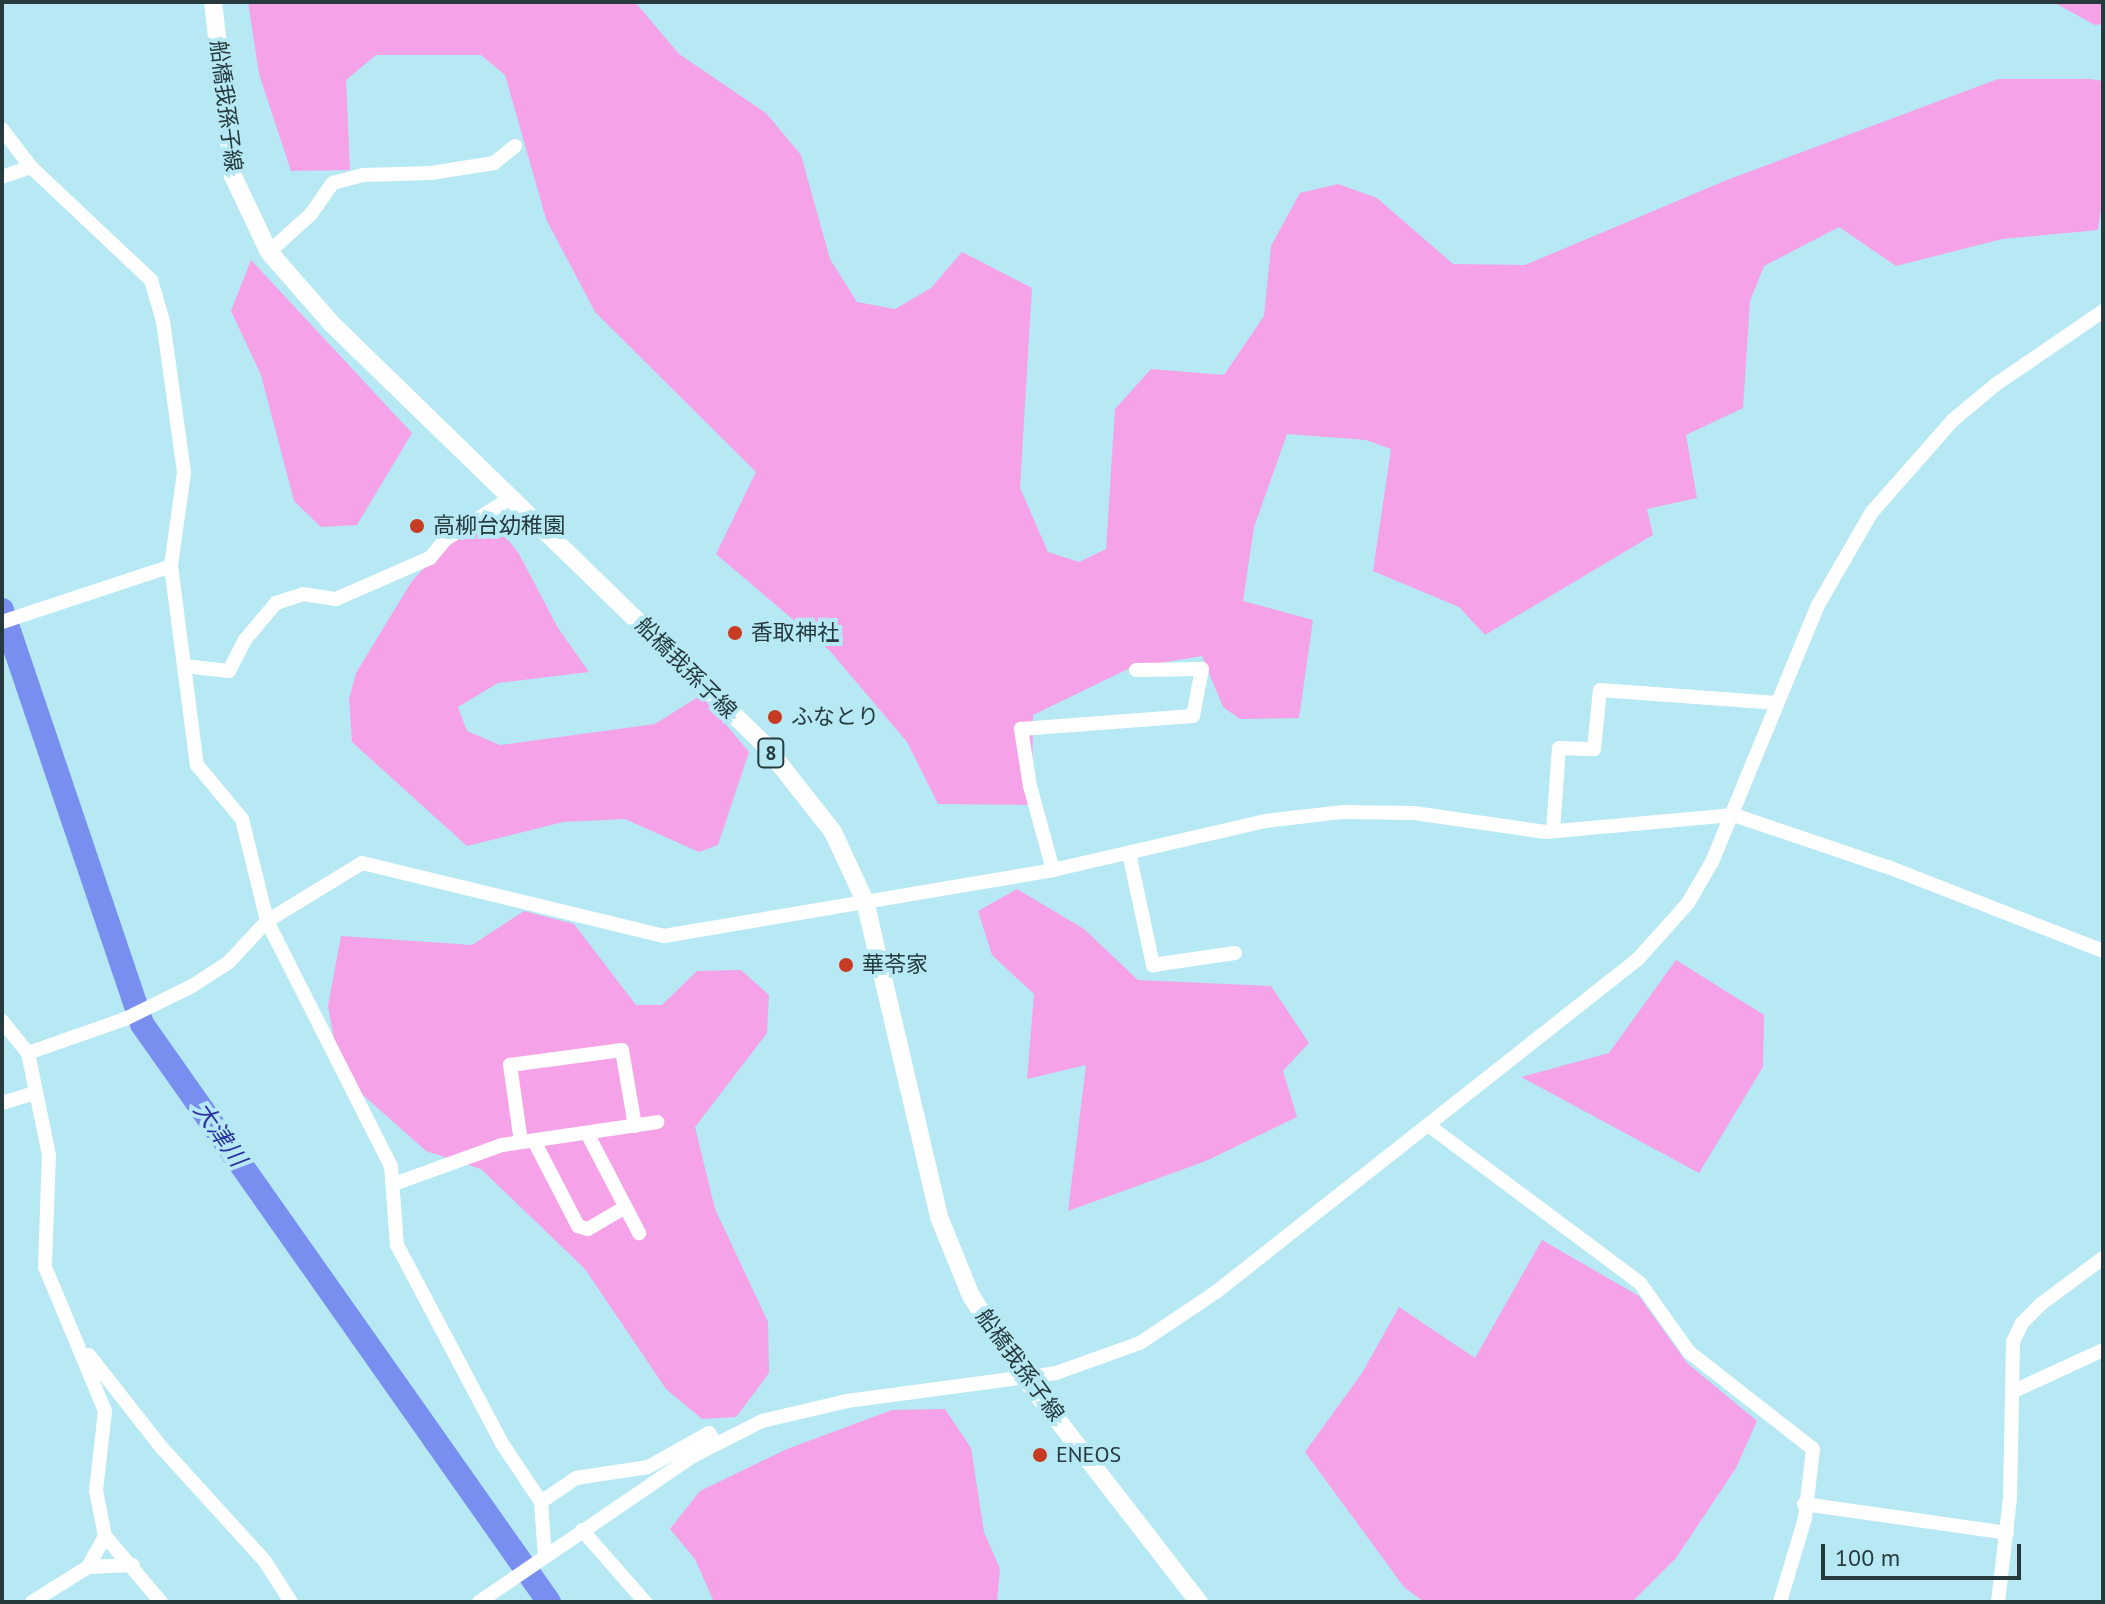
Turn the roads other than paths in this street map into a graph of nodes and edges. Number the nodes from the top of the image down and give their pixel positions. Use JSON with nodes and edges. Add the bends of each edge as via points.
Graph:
{"nodes":[{"id":1,"x":213,"y":2,"type":"edge"},
{"id":2,"x":2,"y":129,"type":"edge"},
{"id":3,"x":515,"y":146,"type":"dead end"},
{"id":4,"x":31,"y":167,"type":"junction"},
{"id":5,"x":2,"y":177,"type":"edge"},
{"id":6,"x":269,"y":252,"type":"junction"},
{"id":7,"x":2103,"y":311,"type":"edge"},
{"id":8,"x":512,"y":497,"type":"junction"},
{"id":9,"x":171,"y":566,"type":"junction"},
{"id":10,"x":2,"y":622,"type":"edge"},
{"id":11,"x":184,"y":666,"type":"junction"},
{"id":12,"x":1136,"y":670,"type":"dead end"},
{"id":13,"x":1778,"y":703,"type":"junction"},
{"id":14,"x":1734,"y":815,"type":"junction"},
{"id":15,"x":1553,"y":831,"type":"junction"},
{"id":16,"x":1129,"y":853,"type":"junction"},
{"id":17,"x":1053,"y":870,"type":"junction"},
{"id":18,"x":865,"y":901,"type":"junction"},
{"id":19,"x":267,"y":921,"type":"junction"},
{"id":20,"x":2103,"y":951,"type":"edge"},
{"id":21,"x":1235,"y":953,"type":"dead end"},
{"id":22,"x":2,"y":1021,"type":"edge"},
{"id":23,"x":28,"y":1053,"type":"junction"},
{"id":24,"x":35,"y":1093,"type":"junction"},
{"id":25,"x":2,"y":1103,"type":"edge"},
{"id":26,"x":657,"y":1122,"type":"dead end"},
{"id":27,"x":1428,"y":1125,"type":"junction"},
{"id":28,"x":635,"y":1126,"type":"junction"},
{"id":29,"x":587,"y":1133,"type":"junction"},
{"id":30,"x":528,"y":1142,"type":"junction"},
{"id":31,"x":394,"y":1184,"type":"junction"},
{"id":32,"x":624,"y":1208,"type":"junction"},
{"id":33,"x":639,"y":1233,"type":"dead end"},
{"id":34,"x":2103,"y":1258,"type":"edge"},
{"id":35,"x":80,"y":1347,"type":"junction"},
{"id":36,"x":2103,"y":1350,"type":"edge"},
{"id":37,"x":1025,"y":1378,"type":"junction"},
{"id":38,"x":2012,"y":1392,"type":"junction"},
{"id":39,"x":715,"y":1443,"type":"junction"},
{"id":40,"x":541,"y":1502,"type":"junction"},
{"id":41,"x":1804,"y":1504,"type":"junction"},
{"id":42,"x":582,"y":1530,"type":"junction"},
{"id":43,"x":2007,"y":1533,"type":"junction"},
{"id":44,"x":105,"y":1536,"type":"junction"},
{"id":45,"x":543,"y":1558,"type":"junction"},
{"id":46,"x":133,"y":1565,"type":"junction"},
{"id":47,"x":88,"y":1567,"type":"junction"},
{"id":48,"x":32,"y":1602,"type":"edge"},
{"id":49,"x":161,"y":1602,"type":"edge"},
{"id":50,"x":291,"y":1602,"type":"edge"},
{"id":51,"x":479,"y":1602,"type":"edge"},
{"id":52,"x":645,"y":1602,"type":"edge"},
{"id":53,"x":1199,"y":1602,"type":"edge"},
{"id":54,"x":1780,"y":1602,"type":"edge"},
{"id":55,"x":1998,"y":1602,"type":"edge"}],
"edges":[{"from":1,"to":6,"type":"main road","name":"船橋我孫子線","number":"8","via":[[233,176]]},
{"from":2,"to":4,"type":"street"},
{"from":3,"to":6,"type":"street","via":[[494,163],[431,173],[363,175],[333,183],[311,214]]},
{"from":4,"to":5,"type":"street"},
{"from":4,"to":9,"type":"street","via":[[151,280],[184,473]]},
{"from":6,"to":8,"type":"main road","name":"船橋我孫子線","number":"8","via":[[333,325]]},
{"from":7,"to":13,"type":"street","via":[[1995,385],[1903,472],[1839,565]]},
{"from":8,"to":11,"type":"street","via":[[446,539],[430,558],[336,599],[303,594],[276,603],[244,641],[229,671]]},
{"from":8,"to":18,"type":"main road","name":"船橋我孫子線","number":"8","via":[[789,772],[833,832]]},
{"from":9,"to":10,"type":"street"},
{"from":9,"to":11,"type":"street"},
{"from":11,"to":19,"type":"street","via":[[197,765],[242,819]]},
{"from":12,"to":17,"type":"street","via":[[1202,669],[1193,716],[1021,729]]},
{"from":13,"to":14,"type":"street"},
{"from":13,"to":15,"type":"street","via":[[1600,690],[1594,749],[1559,748]]},
{"from":14,"to":15,"type":"street"},
{"from":14,"to":20,"type":"street","via":[[1888,867]]},
{"from":14,"to":27,"type":"street","via":[[1706,872],[1664,934]]},
{"from":15,"to":16,"type":"street","via":[[1414,813],[1343,812],[1222,829]]},
{"from":16,"to":17,"type":"street"},
{"from":16,"to":21,"type":"street","via":[[1153,965]]},
{"from":17,"to":18,"type":"street"},
{"from":18,"to":19,"type":"street","via":[[664,936],[362,863]]},
{"from":18,"to":37,"type":"main road","name":"船橋我孫子線","number":"8","via":[[939,1217],[971,1296]]},
{"from":19,"to":23,"type":"street","via":[[229,962],[148,1008]]},
{"from":19,"to":31,"type":"street","via":[[384,1152]]},
{"from":22,"to":23,"type":"street"},
{"from":23,"to":24,"type":"street"},
{"from":24,"to":25,"type":"street"},
{"from":24,"to":35,"type":"street","via":[[50,1165],[45,1267]]},
{"from":26,"to":28,"type":"street"},
{"from":27,"to":37,"type":"street","via":[[1216,1292],[1140,1343]]},
{"from":27,"to":41,"type":"street","via":[[1640,1283],[1689,1352],[1813,1449]]},
{"from":28,"to":29,"type":"street"},
{"from":28,"to":30,"type":"street","via":[[622,1050],[510,1065]]},
{"from":29,"to":30,"type":"street"},
{"from":29,"to":32,"type":"street"},
{"from":30,"to":31,"type":"street"},
{"from":30,"to":32,"type":"street","via":[[578,1226],[588,1229]]},
{"from":31,"to":40,"type":"street","via":[[397,1245],[503,1445]]},
{"from":32,"to":33,"type":"street"},
{"from":34,"to":38,"type":"street","via":[[2022,1323],[2013,1342]]},
{"from":35,"to":44,"type":"street","via":[[105,1411],[96,1491]]},
{"from":35,"to":50,"type":"street","via":[[264,1560]]},
{"from":36,"to":38,"type":"street"},
{"from":37,"to":39,"type":"street","via":[[801,1410]]},
{"from":37,"to":53,"type":"main road","name":"船橋我孫子線","number":"8"},
{"from":38,"to":43,"type":"street"},
{"from":39,"to":40,"type":"street","via":[[709,1433],[648,1467],[576,1478]]},
{"from":39,"to":42,"type":"street"},
{"from":40,"to":45,"type":"street"},
{"from":41,"to":43,"type":"street"},
{"from":41,"to":54,"type":"street","via":[[1798,1549]]},
{"from":42,"to":45,"type":"street"},
{"from":42,"to":52,"type":"street"},
{"from":43,"to":55,"type":"street"},
{"from":44,"to":46,"type":"street"},
{"from":44,"to":47,"type":"street"},
{"from":45,"to":51,"type":"street"},
{"from":46,"to":47,"type":"street"},
{"from":46,"to":49,"type":"street"},
{"from":47,"to":48,"type":"street"}]}
